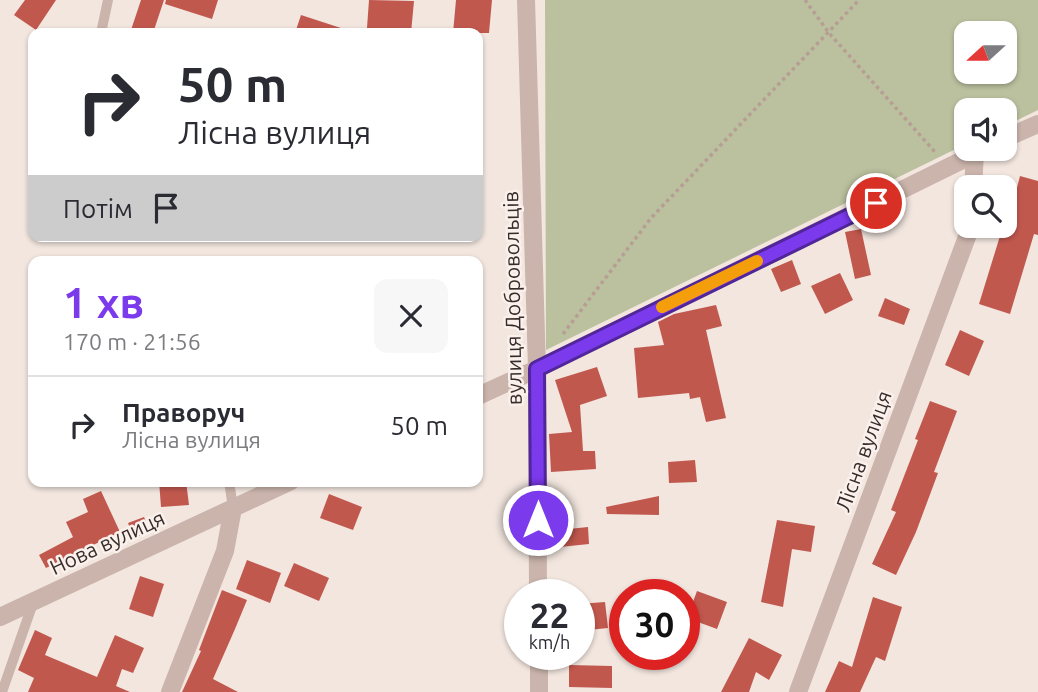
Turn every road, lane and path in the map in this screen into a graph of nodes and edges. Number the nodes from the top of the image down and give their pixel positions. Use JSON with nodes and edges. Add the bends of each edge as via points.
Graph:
{"nodes":[{"id":1,"x":108,"y":0,"type":"edge"},
{"id":2,"x":526,"y":0,"type":"edge"},
{"id":3,"x":805,"y":0,"type":"edge"},
{"id":4,"x":859,"y":0,"type":"edge"},
{"id":5,"x":102,"y":28,"type":"edge"},
{"id":6,"x":829,"y":33,"type":"junction"},
{"id":7,"x":1038,"y":124,"type":"edge"},
{"id":8,"x":1017,"y":133,"type":"edge"},
{"id":9,"x":960,"y":161,"type":"edge"},
{"id":10,"x":948,"y":167,"type":"junction"},
{"id":11,"x":967,"y":238,"type":"edge"},
{"id":12,"x":561,"y":336,"type":"dead end"},
{"id":13,"x":537,"y":369,"type":"junction"},
{"id":14,"x":483,"y":394,"type":"edge"},
{"id":15,"x":230,"y":487,"type":"edge"},
{"id":16,"x":278,"y":487,"type":"edge"},
{"id":17,"x":233,"y":508,"type":"junction"},
{"id":18,"x":538,"y":579,"type":"edge"},
{"id":19,"x":33,"y":603,"type":"junction"},
{"id":20,"x":0,"y":617,"type":"edge"},
{"id":21,"x":539,"y":670,"type":"edge"},
{"id":22,"x":2,"y":692,"type":"edge"},
{"id":23,"x":170,"y":692,"type":"edge"},
{"id":24,"x":539,"y":692,"type":"edge"},
{"id":25,"x":798,"y":692,"type":"edge"}],
"edges":[{"from":1,"to":5,"type":"lane"},
{"from":2,"to":13,"type":"street","name":"вулиця Добровольців"},
{"from":3,"to":6,"type":"path"},
{"from":4,"to":6,"type":"path"},
{"from":6,"to":10,"type":"path"},
{"from":6,"to":12,"type":"path","via":[[651,218]]},
{"from":7,"to":8,"type":"street"},
{"from":9,"to":10,"type":"street"},
{"from":10,"to":13,"type":"street"},
{"from":11,"to":25,"type":"street","name":"Лісна вулиця"},
{"from":13,"to":14,"type":"street"},
{"from":13,"to":18,"type":"street","name":"вулиця Добровольців"},
{"from":15,"to":17,"type":"lane"},
{"from":16,"to":17,"type":"street","name":"Нова вулиця"},
{"from":17,"to":19,"type":"street","name":"Нова вулиця"},
{"from":17,"to":23,"type":"street","via":[[225,551]]},
{"from":19,"to":20,"type":"street","name":"Нова вулиця"},
{"from":19,"to":22,"type":"lane"},
{"from":21,"to":24,"type":"street"}]}
